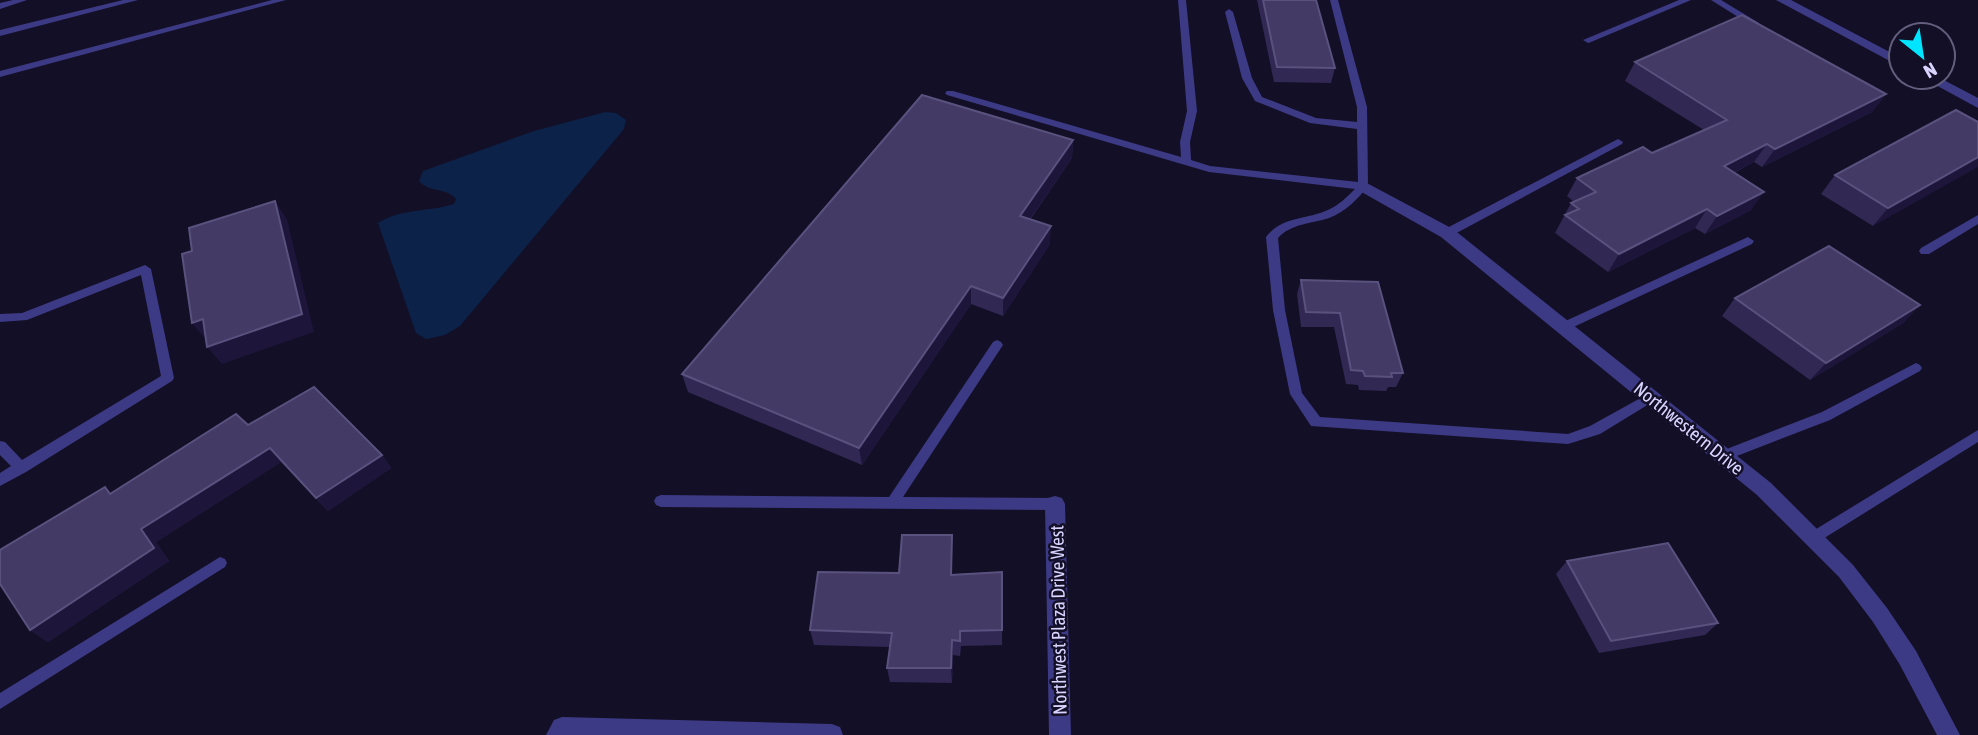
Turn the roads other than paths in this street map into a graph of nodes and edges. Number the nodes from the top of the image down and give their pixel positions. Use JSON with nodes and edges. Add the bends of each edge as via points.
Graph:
{"nodes":[{"id":1,"x":23,"y":0,"type":"edge"},
{"id":2,"x":134,"y":0,"type":"edge"},
{"id":3,"x":282,"y":0,"type":"edge"},
{"id":4,"x":1182,"y":0,"type":"edge"},
{"id":5,"x":1334,"y":0,"type":"edge"},
{"id":6,"x":1687,"y":0,"type":"edge"},
{"id":7,"x":1715,"y":0,"type":"edge"},
{"id":8,"x":1782,"y":0,"type":"edge"},
{"id":9,"x":0,"y":6,"type":"edge"},
{"id":10,"x":1228,"y":12,"type":"dead end"},
{"id":11,"x":1768,"y":30,"type":"edge"},
{"id":12,"x":0,"y":33,"type":"edge"},
{"id":13,"x":1588,"y":40,"type":"dead end"},
{"id":14,"x":1887,"y":56,"type":"edge"},
{"id":15,"x":0,"y":74,"type":"edge"},
{"id":16,"x":1954,"y":91,"type":"edge"},
{"id":17,"x":950,"y":93,"type":"dead end"},
{"id":18,"x":1978,"y":104,"type":"edge"},
{"id":19,"x":1363,"y":126,"type":"junction"},
{"id":20,"x":1618,"y":142,"type":"dead end"},
{"id":21,"x":1186,"y":162,"type":"junction"},
{"id":22,"x":1363,"y":186,"type":"junction"},
{"id":23,"x":1978,"y":219,"type":"edge"},
{"id":24,"x":1447,"y":233,"type":"junction"},
{"id":25,"x":1748,"y":241,"type":"dead end"},
{"id":26,"x":1925,"y":251,"type":"dead end"},
{"id":27,"x":0,"y":318,"type":"edge"},
{"id":28,"x":1563,"y":327,"type":"junction"},
{"id":29,"x":997,"y":345,"type":"dead end"},
{"id":30,"x":1916,"y":368,"type":"dead end"},
{"id":31,"x":1650,"y":398,"type":"junction"},
{"id":32,"x":1978,"y":435,"type":"edge"},
{"id":33,"x":0,"y":446,"type":"edge"},
{"id":34,"x":1724,"y":456,"type":"junction"},
{"id":35,"x":21,"y":468,"type":"junction"},
{"id":36,"x":0,"y":480,"type":"edge"},
{"id":37,"x":661,"y":500,"type":"dead end"},
{"id":38,"x":892,"y":503,"type":"junction"},
{"id":39,"x":1055,"y":504,"type":"joint"},
{"id":40,"x":1813,"y":538,"type":"junction"},
{"id":41,"x":220,"y":563,"type":"dead end"},
{"id":42,"x":0,"y":702,"type":"edge"},
{"id":43,"x":557,"y":735,"type":"edge"},
{"id":44,"x":832,"y":735,"type":"edge"},
{"id":45,"x":1060,"y":735,"type":"edge"},
{"id":46,"x":1949,"y":735,"type":"edge"}],
"edges":[{"from":1,"to":9,"type":"lane"},
{"from":2,"to":12,"type":"lane"},
{"from":3,"to":15,"type":"lane"},
{"from":4,"to":21,"type":"lane","via":[[1192,111]]},
{"from":5,"to":19,"type":"lane"},
{"from":6,"to":13,"type":"lane"},
{"from":7,"to":11,"type":"lane"},
{"from":8,"to":14,"type":"street"},
{"from":10,"to":19,"type":"lane","via":[[1247,78],[1258,99],[1314,121]]},
{"from":16,"to":18,"type":"street"},
{"from":17,"to":21,"type":"lane"},
{"from":19,"to":22,"type":"lane"},
{"from":20,"to":24,"type":"lane"},
{"from":21,"to":22,"type":"lane","via":[[1209,169]]},
{"from":22,"to":24,"type":"street","name":"Northwestern Drive"},
{"from":22,"to":31,"type":"lane","via":[[1331,213],[1291,223],[1272,237],[1279,310],[1296,394],[1316,422],[1568,439],[1595,430]]},
{"from":23,"to":26,"type":"lane"},
{"from":24,"to":28,"type":"street","name":"Northwestern Drive"},
{"from":25,"to":28,"type":"lane"},
{"from":27,"to":35,"type":"lane","via":[[23,317],[145,269],[169,378]]},
{"from":28,"to":31,"type":"street","name":"Northwestern Drive"},
{"from":29,"to":38,"type":"lane"},
{"from":30,"to":34,"type":"lane","via":[[1826,416]]},
{"from":31,"to":34,"type":"street","name":"Northwestern Drive"},
{"from":32,"to":40,"type":"lane"},
{"from":33,"to":35,"type":"lane"},
{"from":34,"to":40,"type":"street","name":"Northwestern Drive"},
{"from":35,"to":36,"type":"lane"},
{"from":37,"to":38,"type":"lane"},
{"from":38,"to":39,"type":"lane"},
{"from":39,"to":45,"type":"street","name":"Northwest Plaza Drive West"},
{"from":40,"to":46,"type":"street","name":"Northwestern Drive","via":[[1880,615]]},
{"from":41,"to":42,"type":"lane"},
{"from":43,"to":44,"type":"street","via":[[562,728]]}]}
